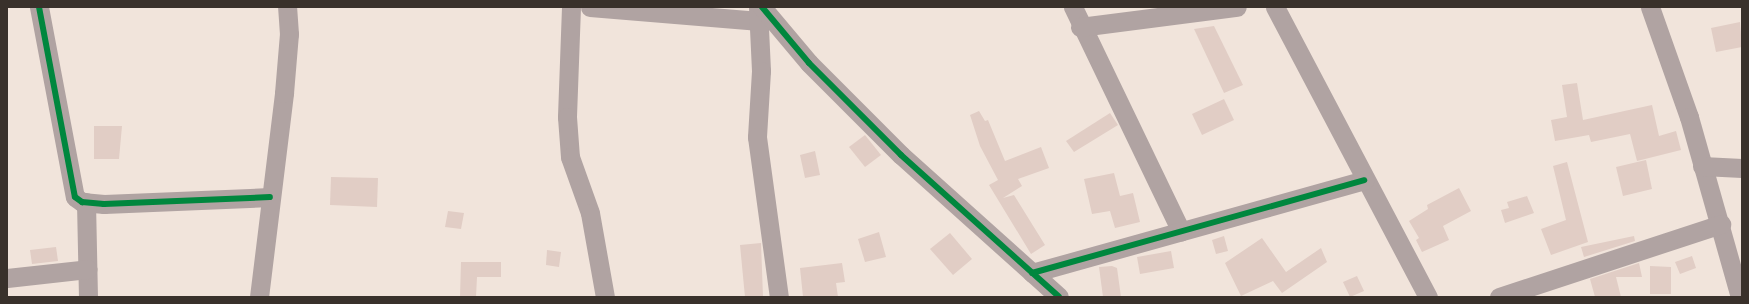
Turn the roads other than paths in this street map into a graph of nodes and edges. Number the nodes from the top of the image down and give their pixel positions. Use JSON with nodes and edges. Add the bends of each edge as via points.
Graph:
{"nodes":[{"id":1,"x":39,"y":7,"type":"edge"},
{"id":2,"x":287,"y":7,"type":"edge"},
{"id":3,"x":571,"y":7,"type":"edge"},
{"id":4,"x":590,"y":7,"type":"edge"},
{"id":5,"x":1073,"y":7,"type":"edge"},
{"id":6,"x":1237,"y":7,"type":"edge"},
{"id":7,"x":1275,"y":7,"type":"edge"},
{"id":8,"x":1650,"y":7,"type":"edge"},
{"id":9,"x":760,"y":12,"type":"edge"},
{"id":10,"x":1080,"y":27,"type":"junction"},
{"id":11,"x":1702,"y":166,"type":"junction"},
{"id":12,"x":1742,"y":168,"type":"edge"},
{"id":13,"x":1364,"y":180,"type":"junction"},
{"id":14,"x":270,"y":197,"type":"junction"},
{"id":15,"x":86,"y":202,"type":"junction"},
{"id":16,"x":1721,"y":224,"type":"junction"},
{"id":17,"x":1181,"y":231,"type":"junction"},
{"id":18,"x":88,"y":269,"type":"junction"},
{"id":19,"x":1032,"y":273,"type":"junction"},
{"id":20,"x":7,"y":278,"type":"edge"},
{"id":21,"x":88,"y":297,"type":"edge"},
{"id":22,"x":259,"y":297,"type":"edge"},
{"id":23,"x":605,"y":297,"type":"edge"},
{"id":24,"x":779,"y":297,"type":"edge"},
{"id":25,"x":1057,"y":297,"type":"edge"},
{"id":26,"x":1428,"y":297,"type":"edge"},
{"id":27,"x":1499,"y":297,"type":"edge"},
{"id":28,"x":1740,"y":297,"type":"edge"}],
"edges":[{"from":1,"to":15,"type":"street","via":[[70,184],[75,197]]},
{"from":2,"to":14,"type":"street","via":[[289,34],[284,93]]},
{"from":3,"to":23,"type":"street","via":[[567,117],[570,157],[590,213]]},
{"from":4,"to":9,"type":"street"},
{"from":5,"to":10,"type":"street"},
{"from":6,"to":10,"type":"street"},
{"from":7,"to":13,"type":"street"},
{"from":8,"to":11,"type":"street"},
{"from":9,"to":19,"type":"street","via":[[896,150]]},
{"from":9,"to":24,"type":"street","via":[[757,137]]},
{"from":10,"to":17,"type":"street"},
{"from":11,"to":12,"type":"street"},
{"from":11,"to":16,"type":"street"},
{"from":13,"to":17,"type":"street"},
{"from":13,"to":26,"type":"street"},
{"from":14,"to":15,"type":"street","via":[[104,204]]},
{"from":14,"to":22,"type":"street"},
{"from":15,"to":18,"type":"street"},
{"from":16,"to":27,"type":"street"},
{"from":16,"to":28,"type":"street"},
{"from":17,"to":19,"type":"street"},
{"from":18,"to":20,"type":"street"},
{"from":18,"to":21,"type":"street"},
{"from":19,"to":25,"type":"street"}]}
